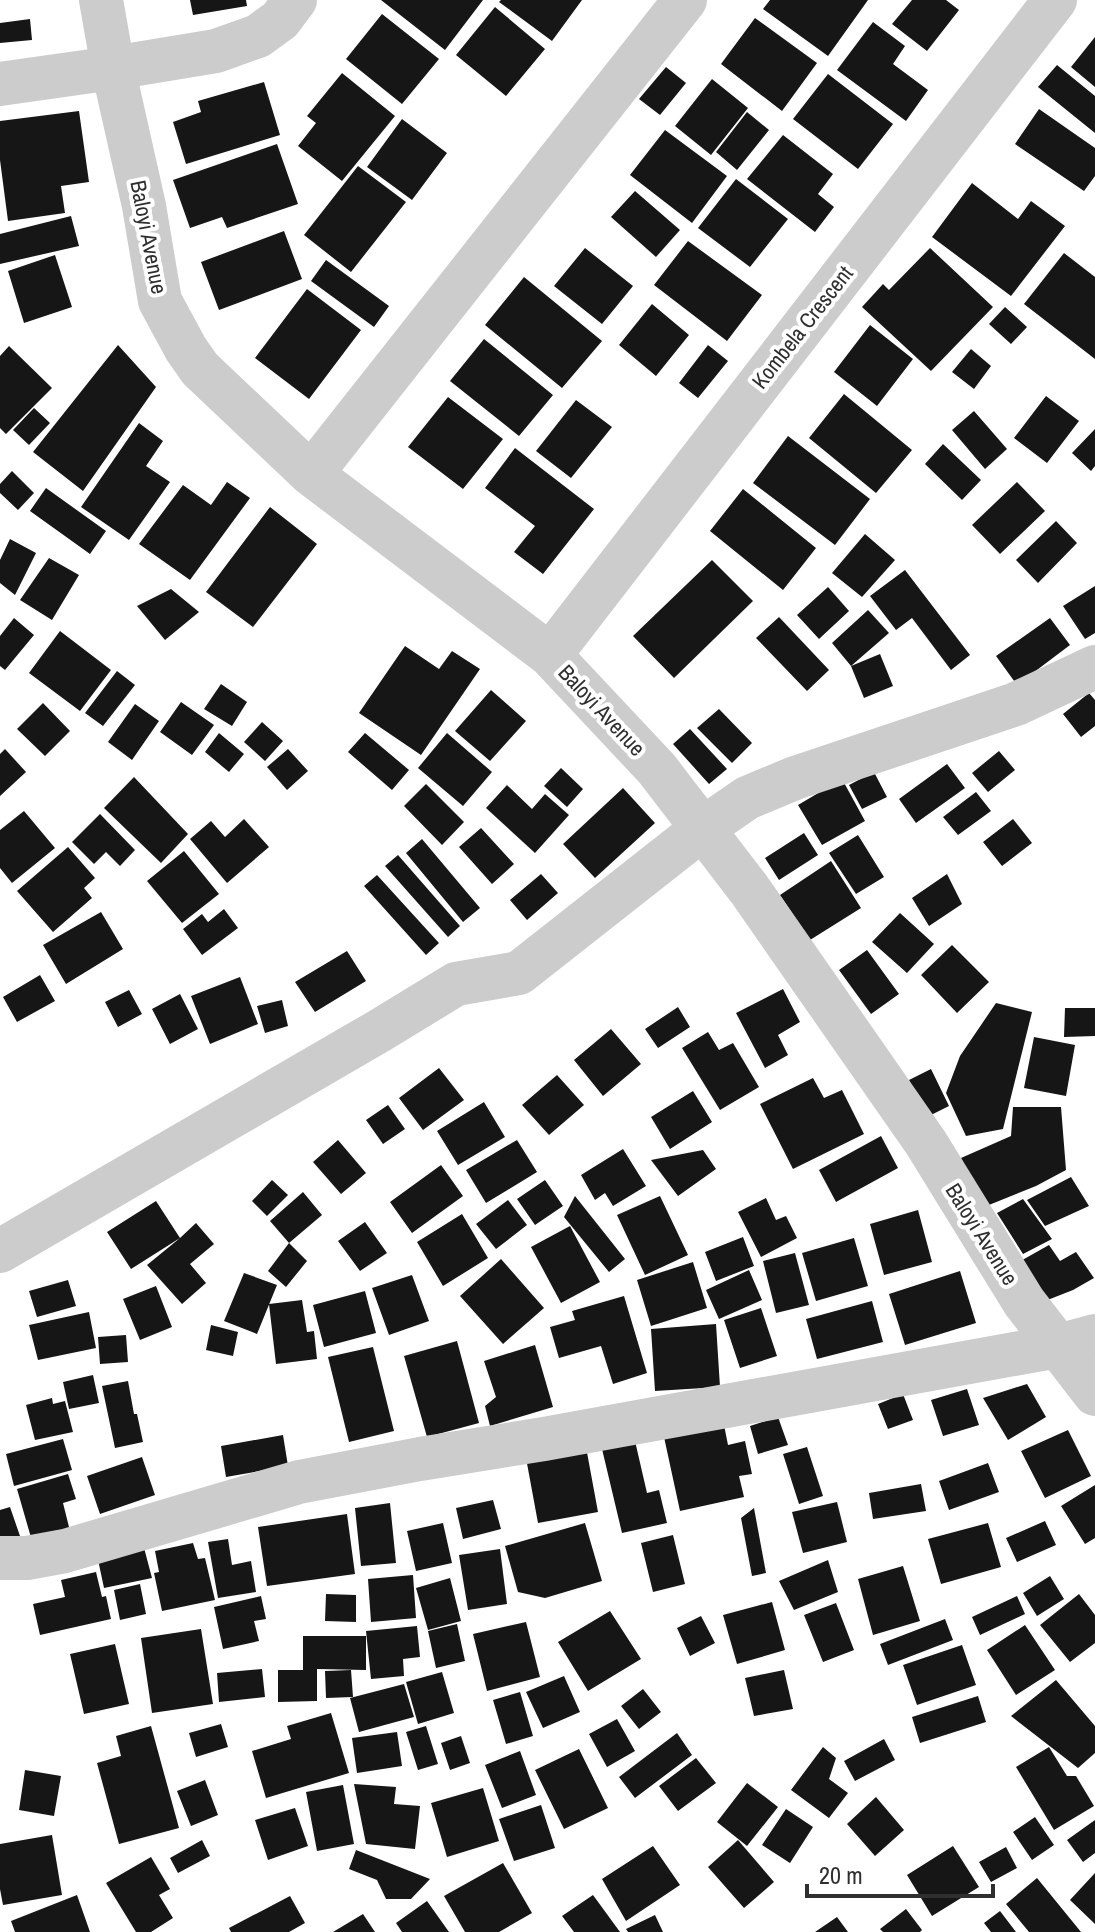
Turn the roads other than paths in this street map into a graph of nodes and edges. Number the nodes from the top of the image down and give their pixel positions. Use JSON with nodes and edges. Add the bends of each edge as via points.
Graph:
{"nodes":[{"id":1,"x":101,"y":0,"type":"edge"},
{"id":2,"x":295,"y":0,"type":"edge"},
{"id":3,"x":685,"y":0,"type":"edge"},
{"id":4,"x":1055,"y":0,"type":"edge"},
{"id":5,"x":113,"y":68,"type":"junction"},
{"id":6,"x":0,"y":84,"type":"edge"},
{"id":7,"x":311,"y":474,"type":"junction"},
{"id":8,"x":550,"y":655,"type":"junction"},
{"id":9,"x":1095,"y":667,"type":"edge"},
{"id":10,"x":702,"y":829,"type":"junction"},
{"id":11,"x":0,"y":1251,"type":"edge"},
{"id":12,"x":1076,"y":1341,"type":"edge"},
{"id":13,"x":1095,"y":1394,"type":"edge"},
{"id":14,"x":0,"y":1558,"type":"edge"}],
"edges":[{"from":1,"to":5,"type":"street","name":"Baloyi Avenue"},
{"from":2,"to":5,"type":"street","via":[[258,36],[216,51]]},
{"from":3,"to":7,"type":"street"},
{"from":4,"to":8,"type":"street","name":"Kombela Crescent"},
{"from":5,"to":6,"type":"street"},
{"from":5,"to":7,"type":"street","name":"Baloyi Avenue","via":[[160,301],[200,369]]},
{"from":7,"to":8,"type":"street","name":"Baloyi Avenue"},
{"from":8,"to":10,"type":"street","name":"Baloyi Avenue","via":[[657,769]]},
{"from":9,"to":10,"type":"street","via":[[1016,704],[795,778],[747,798]]},
{"from":10,"to":11,"type":"street","via":[[519,973],[456,984]]},
{"from":10,"to":12,"type":"street","name":"Baloyi Avenue","via":[[926,1143],[1024,1302]]},
{"from":12,"to":13,"type":"street","name":"Baloyi Avenue"},
{"from":12,"to":14,"type":"street","via":[[299,1482],[65,1551]]}]}
